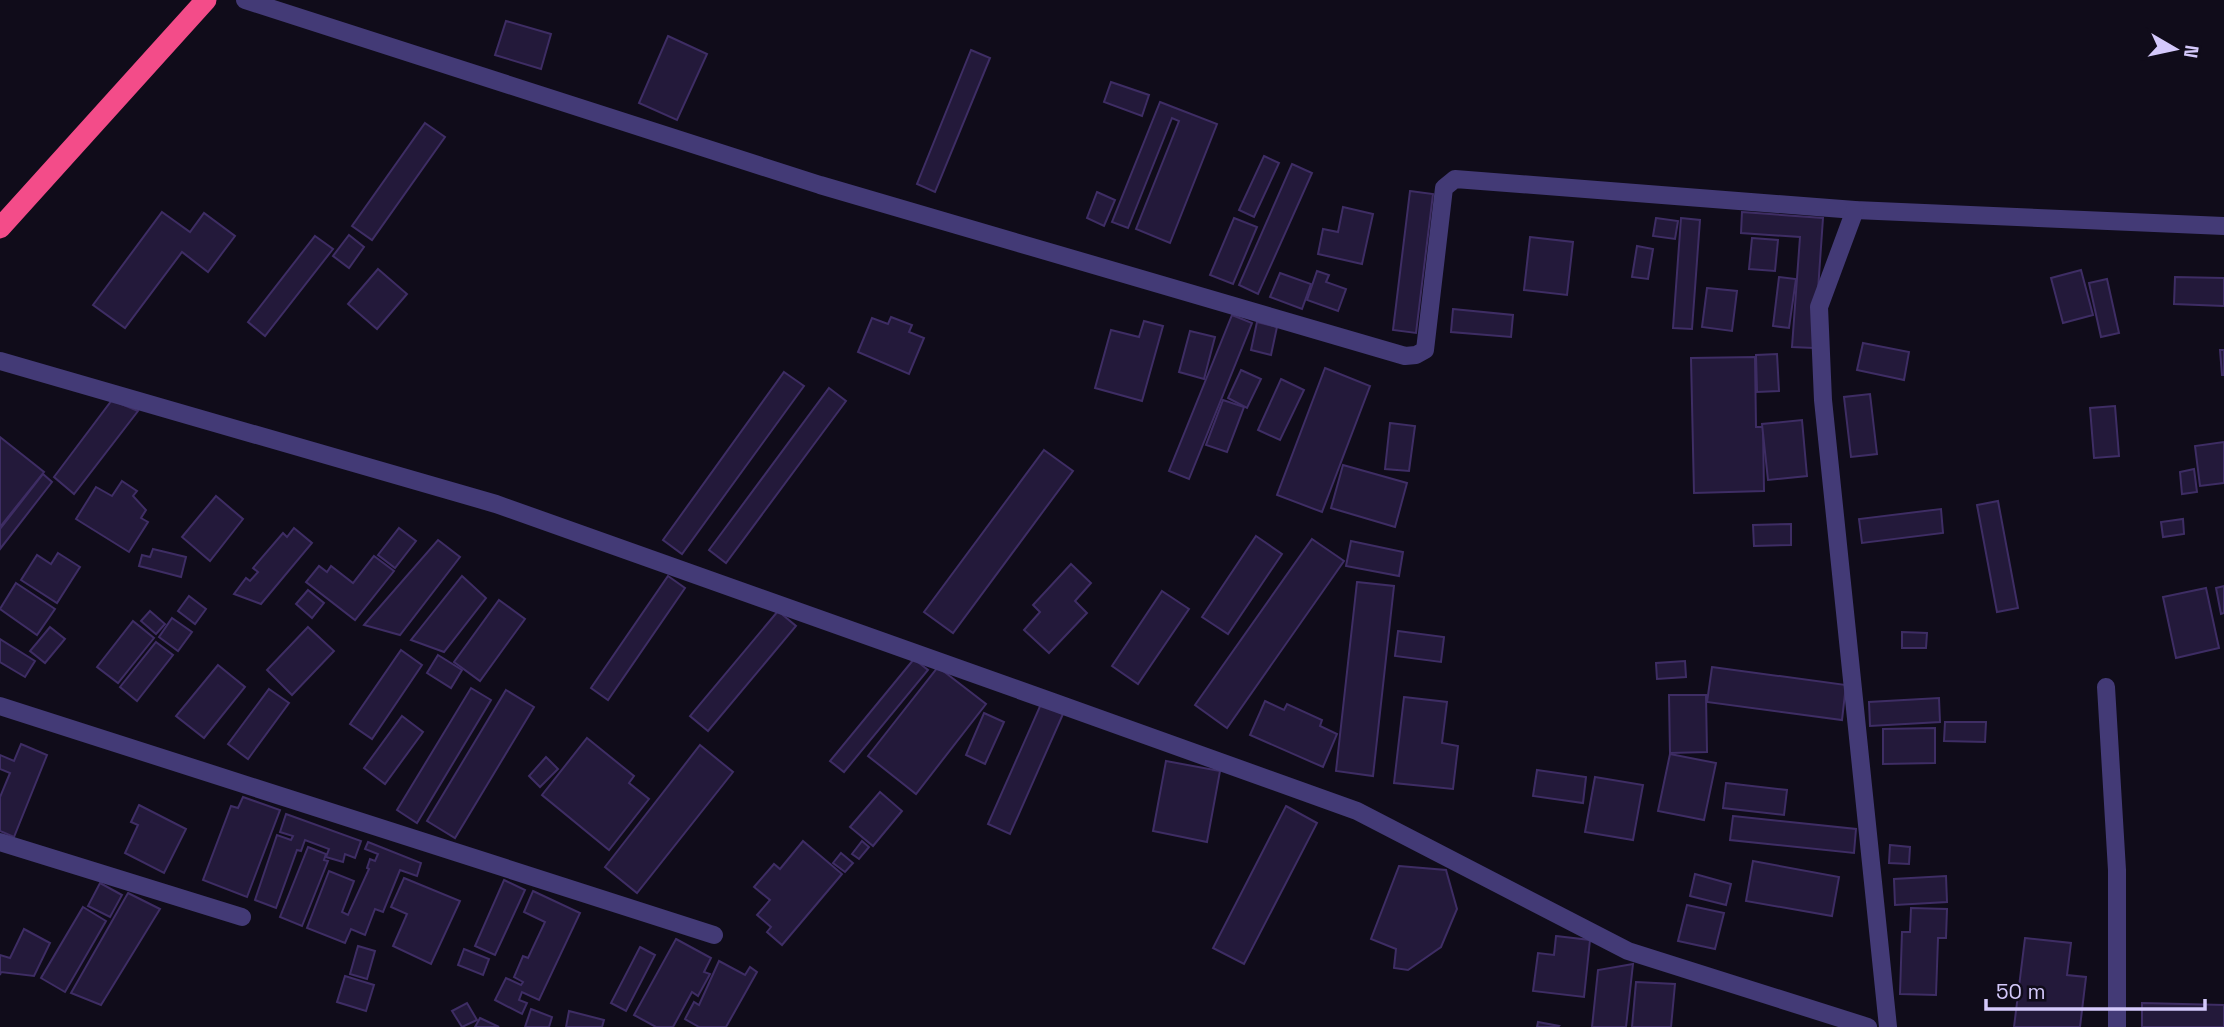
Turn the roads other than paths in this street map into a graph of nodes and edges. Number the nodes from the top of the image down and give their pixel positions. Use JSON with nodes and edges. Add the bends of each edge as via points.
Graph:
{"nodes":[{"id":1,"x":206,"y":0,"type":"edge"},
{"id":2,"x":245,"y":0,"type":"edge"},
{"id":3,"x":1855,"y":210,"type":"junction"},
{"id":4,"x":2224,"y":226,"type":"edge"},
{"id":5,"x":0,"y":228,"type":"edge"},
{"id":6,"x":0,"y":361,"type":"edge"},
{"id":7,"x":2106,"y":687,"type":"dead end"},
{"id":8,"x":0,"y":706,"type":"edge"},
{"id":9,"x":0,"y":842,"type":"edge"},
{"id":10,"x":242,"y":917,"type":"dead end"},
{"id":11,"x":714,"y":935,"type":"dead end"},
{"id":12,"x":1868,"y":1027,"type":"edge"},
{"id":13,"x":1888,"y":1027,"type":"edge"},
{"id":14,"x":2117,"y":1027,"type":"edge"}],
"edges":[{"from":1,"to":5,"type":"highway"},
{"from":2,"to":3,"type":"street","via":[[820,185],[1405,356],[1425,350],[1444,188],[1455,179]]},
{"from":3,"to":4,"type":"street"},
{"from":3,"to":13,"type":"street","via":[[1819,307],[1823,400]]},
{"from":6,"to":12,"type":"street","via":[[496,504],[1054,702],[1357,811],[1628,951]]},
{"from":7,"to":14,"type":"street","via":[[2118,870]]},
{"from":8,"to":11,"type":"street"},
{"from":9,"to":10,"type":"street"}]}
